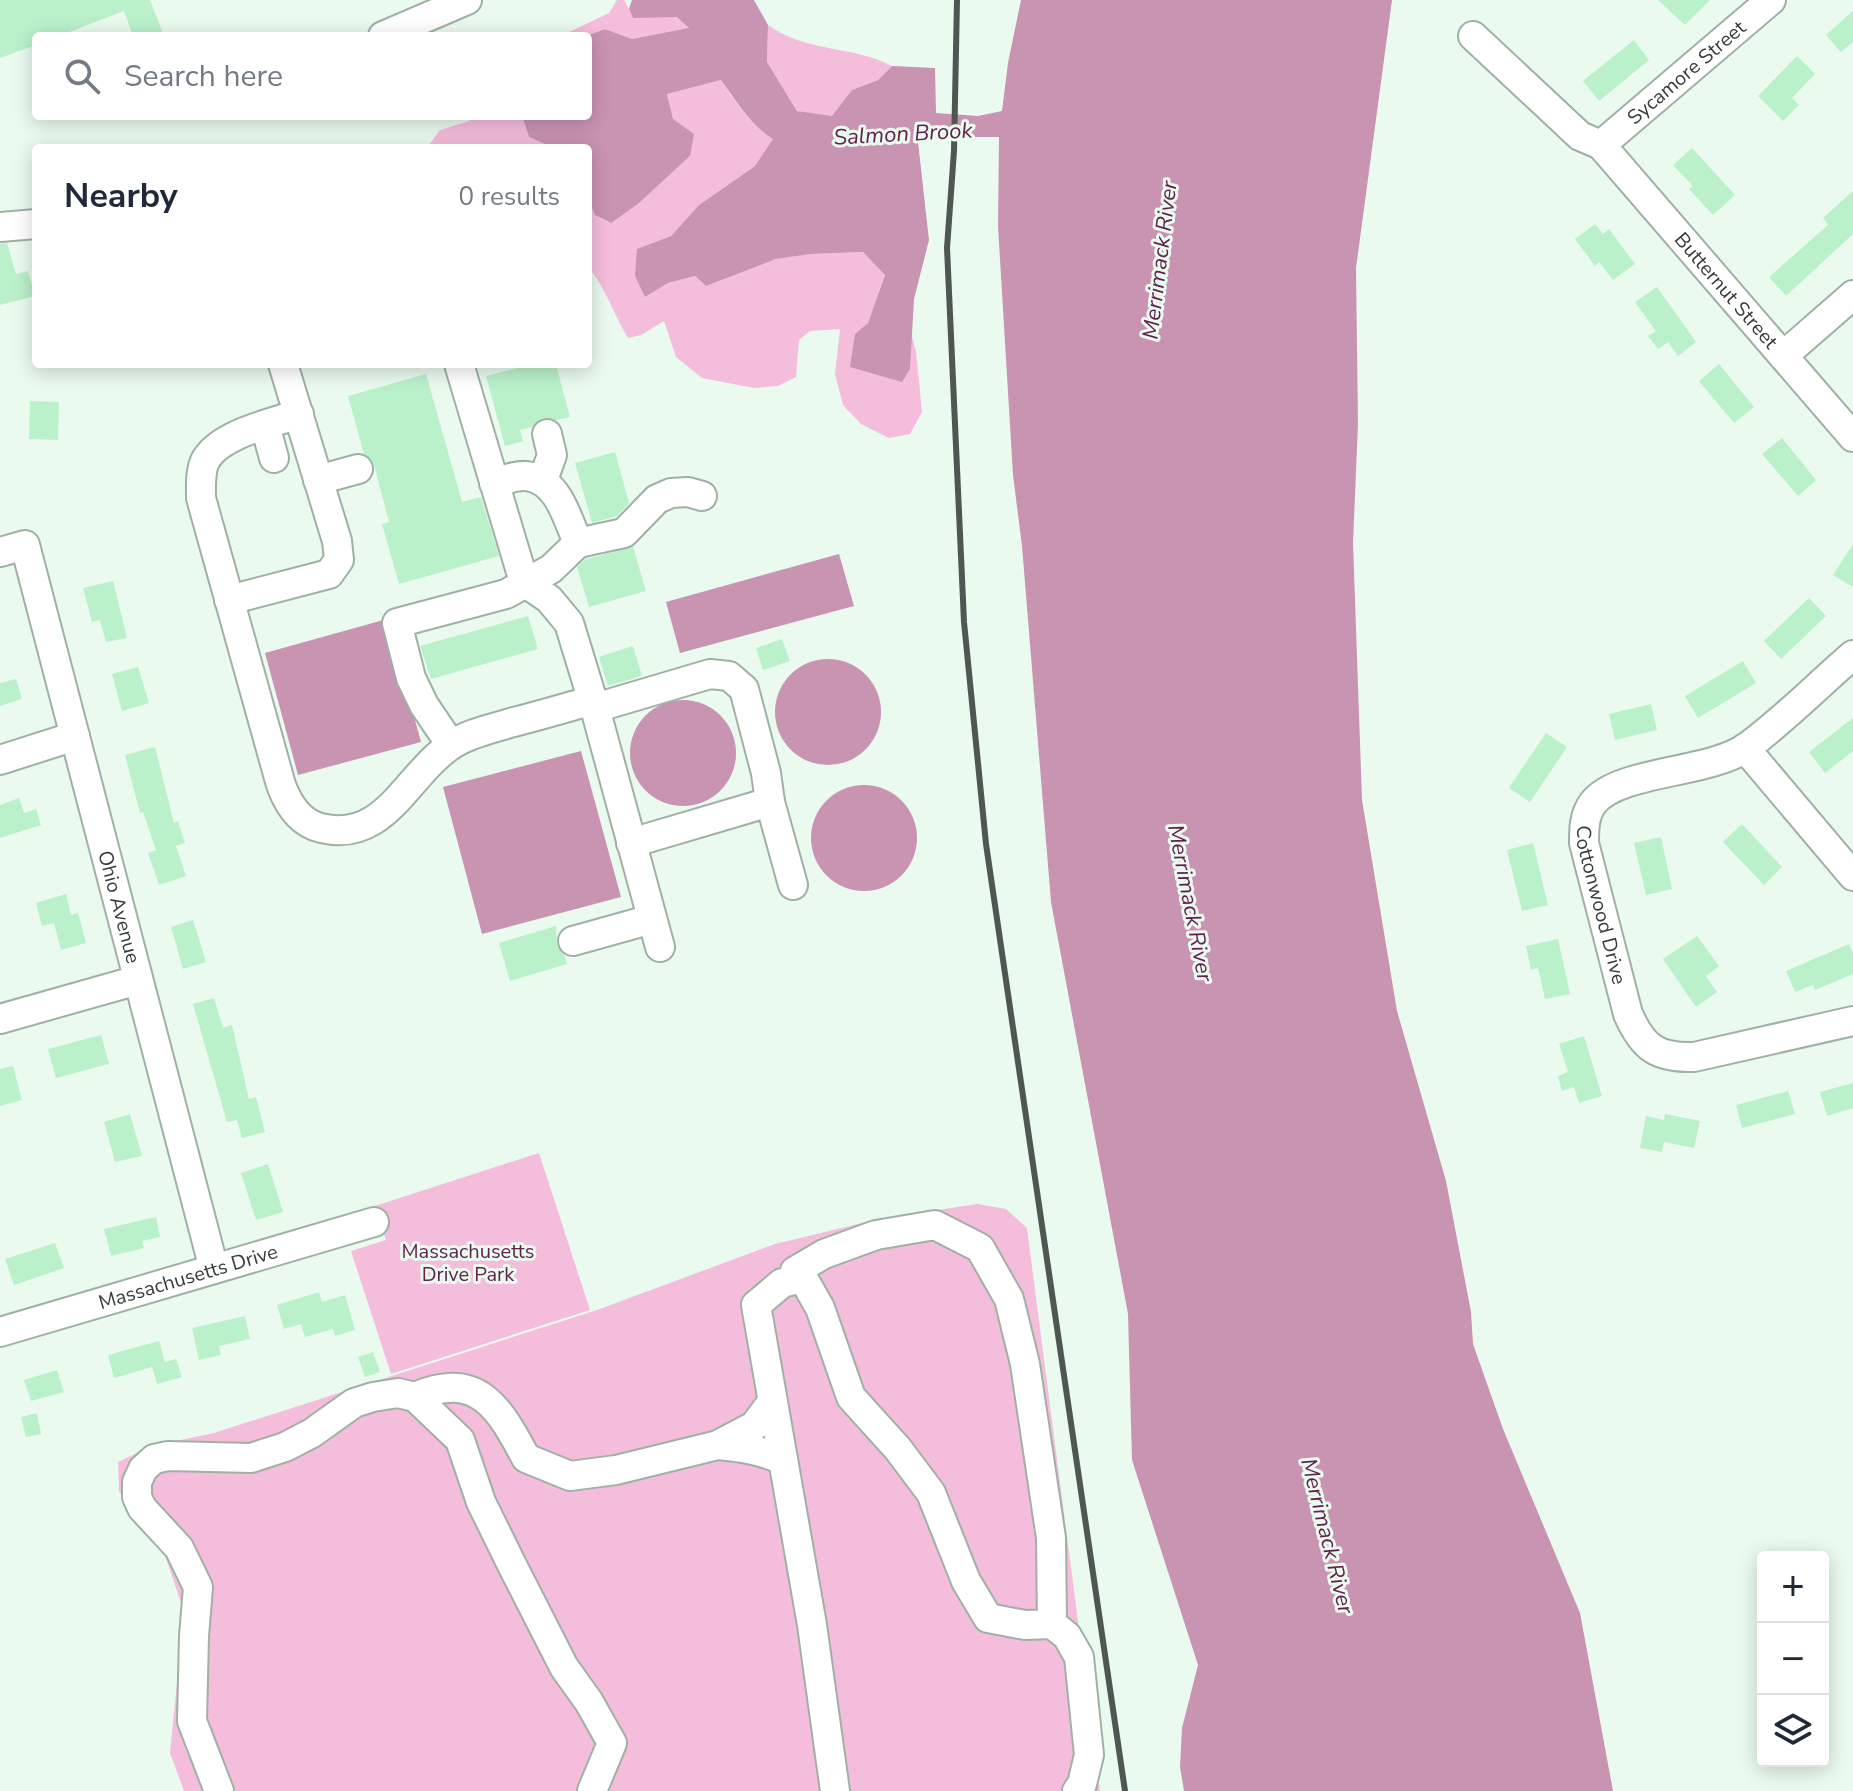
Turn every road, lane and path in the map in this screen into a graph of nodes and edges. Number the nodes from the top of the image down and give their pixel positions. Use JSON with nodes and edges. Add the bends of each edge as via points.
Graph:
{"nodes":[{"id":1,"x":467,"y":0,"type":"edge"},
{"id":2,"x":1771,"y":0,"type":"edge"},
{"id":3,"x":392,"y":32,"type":"edge"},
{"id":4,"x":1473,"y":36,"type":"dead end"},
{"id":5,"x":1601,"y":145,"type":"junction"},
{"id":6,"x":32,"y":224,"type":"edge"},
{"id":7,"x":0,"y":227,"type":"edge"},
{"id":8,"x":1853,"y":295,"type":"edge"},
{"id":9,"x":1783,"y":356,"type":"junction"},
{"id":10,"x":284,"y":368,"type":"edge"},
{"id":11,"x":461,"y":368,"type":"edge"},
{"id":12,"x":299,"y":414,"type":"junction"},
{"id":13,"x":265,"y":425,"type":"junction"},
{"id":14,"x":547,"y":434,"type":"dead end"},
{"id":15,"x":1853,"y":437,"type":"edge"},
{"id":16,"x":274,"y":458,"type":"dead end"},
{"id":17,"x":358,"y":469,"type":"dead end"},
{"id":18,"x":318,"y":480,"type":"junction"},
{"id":19,"x":543,"y":480,"type":"junction"},
{"id":20,"x":494,"y":483,"type":"junction"},
{"id":21,"x":702,"y":496,"type":"dead end"},
{"id":22,"x":578,"y":543,"type":"junction"},
{"id":23,"x":12,"y":549,"type":"edge"},
{"id":24,"x":524,"y":582,"type":"junction"},
{"id":25,"x":229,"y":600,"type":"junction"},
{"id":26,"x":1853,"y":655,"type":"edge"},
{"id":27,"x":594,"y":704,"type":"junction"},
{"id":28,"x":75,"y":736,"type":"junction"},
{"id":29,"x":451,"y":745,"type":"junction"},
{"id":30,"x":1745,"y":748,"type":"junction"},
{"id":31,"x":0,"y":760,"type":"edge"},
{"id":32,"x":770,"y":802,"type":"junction"},
{"id":33,"x":631,"y":843,"type":"junction"},
{"id":34,"x":1853,"y":876,"type":"edge"},
{"id":35,"x":793,"y":885,"type":"dead end"},
{"id":36,"x":652,"y":919,"type":"junction"},
{"id":37,"x":573,"y":941,"type":"dead end"},
{"id":38,"x":660,"y":947,"type":"dead end"},
{"id":39,"x":138,"y":980,"type":"junction"},
{"id":40,"x":0,"y":1019,"type":"edge"},
{"id":41,"x":1853,"y":1021,"type":"edge"},
{"id":42,"x":374,"y":1222,"type":"dead end"},
{"id":43,"x":214,"y":1269,"type":"junction"},
{"id":44,"x":803,"y":1278,"type":"junction"},
{"id":45,"x":0,"y":1332,"type":"edge"},
{"id":46,"x":415,"y":1397,"type":"junction"},
{"id":47,"x":772,"y":1402,"type":"junction"},
{"id":48,"x":718,"y":1445,"type":"junction"},
{"id":49,"x":783,"y":1460,"type":"junction"},
{"id":50,"x":1052,"y":1624,"type":"junction"},
{"id":51,"x":219,"y":1791,"type":"edge"},
{"id":52,"x":592,"y":1791,"type":"edge"},
{"id":53,"x":835,"y":1791,"type":"edge"},
{"id":54,"x":1077,"y":1791,"type":"edge"}],
"edges":[{"from":1,"to":3,"type":"street"},
{"from":2,"to":5,"type":"street","name":"Sycamore Street"},
{"from":4,"to":5,"type":"street","name":"Butternut Street","via":[[1580,136]]},
{"from":5,"to":9,"type":"street","name":"Butternut Street"},
{"from":6,"to":7,"type":"street"},
{"from":8,"to":9,"type":"street"},
{"from":9,"to":15,"type":"street","name":"Butternut Street"},
{"from":10,"to":12,"type":"street"},
{"from":11,"to":20,"type":"street"},
{"from":12,"to":13,"type":"street"},
{"from":12,"to":18,"type":"street"},
{"from":13,"to":16,"type":"street"},
{"from":13,"to":25,"type":"street","via":[[220,444],[205,460],[201,477],[201,498]]},
{"from":14,"to":19,"type":"street","via":[[552,455]]},
{"from":17,"to":18,"type":"street"},
{"from":18,"to":25,"type":"street","via":[[337,541],[339,560],[329,574]]},
{"from":19,"to":20,"type":"street","via":[[523,475]]},
{"from":19,"to":22,"type":"street","via":[[558,498]]},
{"from":20,"to":24,"type":"street"},
{"from":21,"to":22,"type":"street","via":[[671,493],[649,506],[624,533]]},
{"from":22,"to":24,"type":"street","via":[[551,569]]},
{"from":23,"to":28,"type":"street","name":"Ohio Avenue"},
{"from":24,"to":27,"type":"street","via":[[549,599],[569,623]]},
{"from":24,"to":29,"type":"street","via":[[506,594],[397,623],[411,678]]},
{"from":25,"to":29,"type":"street","via":[[287,800],[299,816],[338,832],[359,828],[380,817]]},
{"from":26,"to":30,"type":"street","name":"Cottonwood Drive"},
{"from":27,"to":29,"type":"street","via":[[472,734]]},
{"from":27,"to":32,"type":"street","via":[[710,674],[729,676],[744,689]]},
{"from":27,"to":33,"type":"street"},
{"from":28,"to":31,"type":"street"},
{"from":28,"to":39,"type":"street","name":"Ohio Avenue"},
{"from":30,"to":34,"type":"street"},
{"from":30,"to":41,"type":"street","name":"Cottonwood Drive","via":[[1718,761],[1611,790],[1594,802],[1584,822],[1584,843],[1628,1014],[1637,1034],[1653,1050],[1673,1058]]},
{"from":32,"to":33,"type":"street"},
{"from":32,"to":35,"type":"street"},
{"from":33,"to":36,"type":"street"},
{"from":36,"to":37,"type":"street"},
{"from":36,"to":38,"type":"street"},
{"from":39,"to":40,"type":"street"},
{"from":39,"to":43,"type":"street","name":"Ohio Avenue"},
{"from":42,"to":43,"type":"street","name":"Massachusetts Drive"},
{"from":43,"to":45,"type":"street","name":"Massachusetts Drive"},
{"from":44,"to":47,"type":"street","via":[[782,1283],[756,1305]]},
{"from":44,"to":50,"type":"street","via":[[820,1308],[851,1397],[931,1493],[966,1581],[988,1618]]},
{"from":44,"to":50,"type":"street","via":[[795,1271],[824,1254],[876,1235],[935,1225],[980,1248],[1009,1299],[1025,1364],[1051,1538]]},
{"from":46,"to":48,"type":"street","via":[[435,1388],[476,1391],[503,1415],[526,1458],[570,1476]]},
{"from":46,"to":51,"type":"street","via":[[398,1393],[354,1403],[312,1433],[251,1458],[168,1456],[143,1469],[137,1482],[142,1508],[179,1548],[198,1587],[192,1721]]},
{"from":46,"to":52,"type":"street","via":[[460,1440],[481,1502],[513,1567],[564,1667],[612,1743]]},
{"from":47,"to":48,"type":"street","via":[[754,1426]]},
{"from":47,"to":49,"type":"street"},
{"from":48,"to":49,"type":"street"},
{"from":49,"to":53,"type":"street"},
{"from":50,"to":54,"type":"street","via":[[1067,1636],[1079,1657],[1089,1755]]}]}
